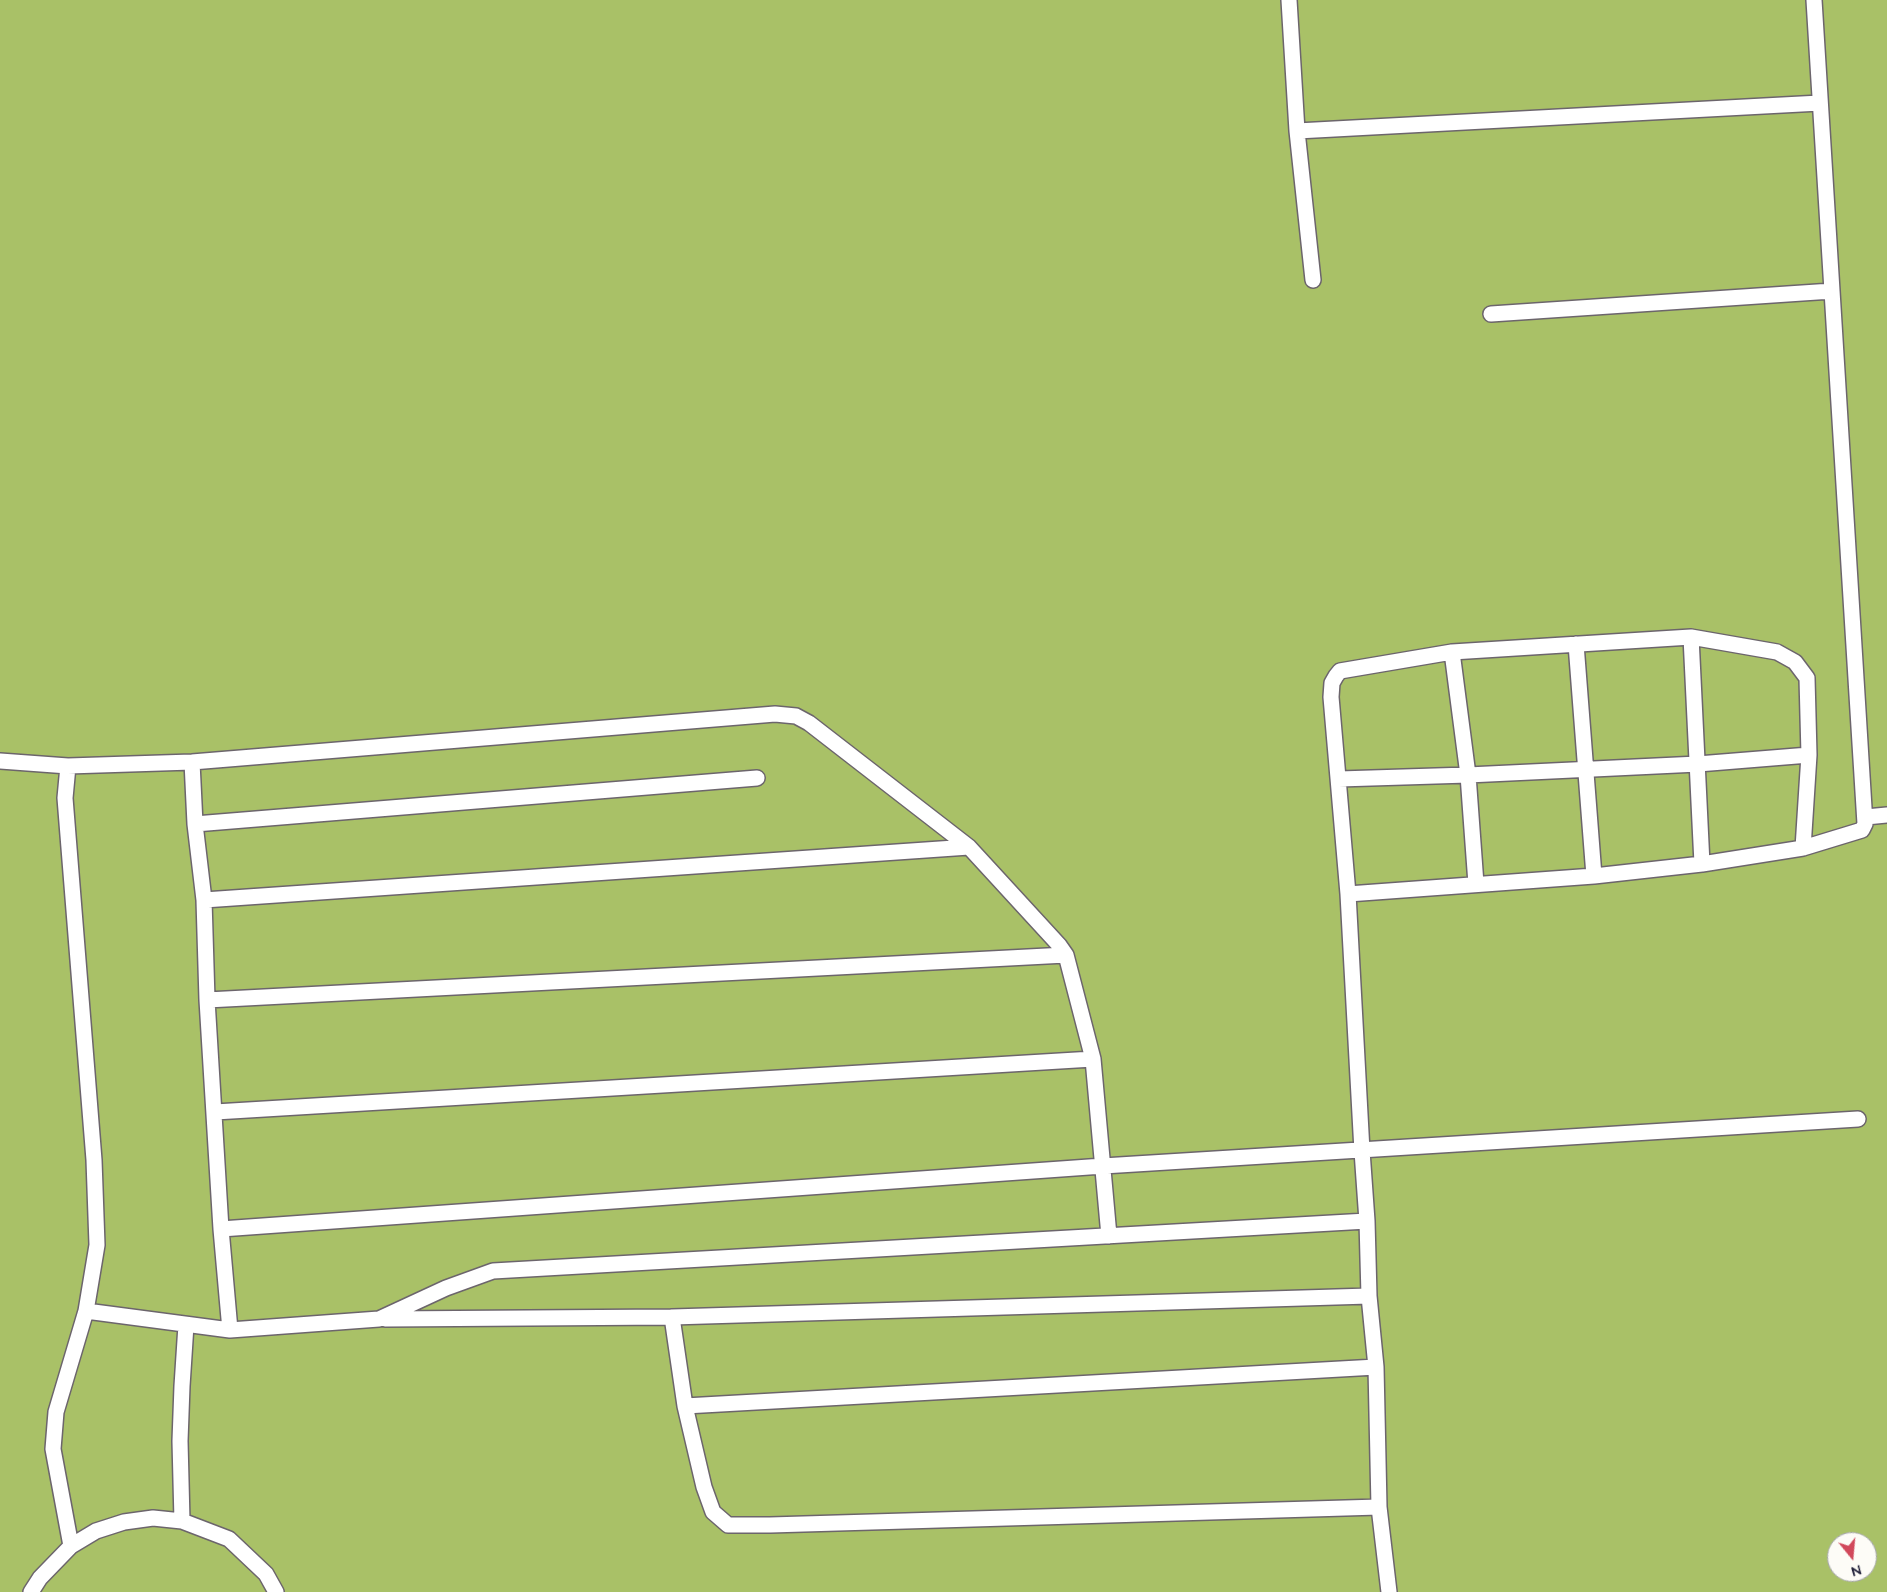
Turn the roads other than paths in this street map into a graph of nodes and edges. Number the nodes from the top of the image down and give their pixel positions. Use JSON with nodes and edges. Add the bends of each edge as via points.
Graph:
{"nodes":[{"id":1,"x":1289,"y":0,"type":"edge"},
{"id":2,"x":1814,"y":0,"type":"edge"},
{"id":3,"x":1820,"y":102,"type":"junction"},
{"id":4,"x":1297,"y":132,"type":"junction"},
{"id":5,"x":1313,"y":280,"type":"dead end"},
{"id":6,"x":1832,"y":291,"type":"junction"},
{"id":7,"x":1491,"y":314,"type":"dead end"},
{"id":8,"x":1691,"y":637,"type":"junction"},
{"id":9,"x":1576,"y":644,"type":"junction"},
{"id":10,"x":1452,"y":652,"type":"junction"},
{"id":11,"x":1809,"y":755,"type":"junction"},
{"id":12,"x":0,"y":762,"type":"edge"},
{"id":13,"x":192,"y":762,"type":"junction"},
{"id":14,"x":1698,"y":764,"type":"junction"},
{"id":15,"x":68,"y":766,"type":"junction"},
{"id":16,"x":1586,"y":769,"type":"junction"},
{"id":17,"x":1468,"y":775,"type":"junction"},
{"id":18,"x":757,"y":778,"type":"dead end"},
{"id":19,"x":1339,"y":779,"type":"junction"},
{"id":20,"x":1887,"y":815,"type":"edge"},
{"id":21,"x":1866,"y":817,"type":"junction"},
{"id":22,"x":195,"y":824,"type":"junction"},
{"id":23,"x":969,"y":847,"type":"junction"},
{"id":24,"x":1803,"y":848,"type":"junction"},
{"id":25,"x":1702,"y":864,"type":"junction"},
{"id":26,"x":1594,"y":876,"type":"junction"},
{"id":27,"x":1476,"y":884,"type":"junction"},
{"id":28,"x":1348,"y":894,"type":"junction"},
{"id":29,"x":204,"y":900,"type":"junction"},
{"id":30,"x":1066,"y":956,"type":"junction"},
{"id":31,"x":207,"y":1000,"type":"junction"},
{"id":32,"x":1093,"y":1060,"type":"junction"},
{"id":33,"x":215,"y":1112,"type":"junction"},
{"id":34,"x":1858,"y":1118,"type":"dead end"},
{"id":35,"x":1362,"y":1151,"type":"junction"},
{"id":36,"x":1103,"y":1166,"type":"junction"},
{"id":37,"x":1367,"y":1221,"type":"junction"},
{"id":38,"x":221,"y":1229,"type":"junction"},
{"id":39,"x":1109,"y":1236,"type":"junction"},
{"id":40,"x":1369,"y":1296,"type":"junction"},
{"id":41,"x":86,"y":1311,"type":"junction"},
{"id":42,"x":672,"y":1317,"type":"junction"},
{"id":43,"x":379,"y":1319,"type":"junction"},
{"id":44,"x":186,"y":1325,"type":"junction"},
{"id":45,"x":230,"y":1330,"type":"junction"},
{"id":46,"x":1376,"y":1367,"type":"junction"},
{"id":47,"x":685,"y":1406,"type":"junction"},
{"id":48,"x":1380,"y":1507,"type":"junction"},
{"id":49,"x":182,"y":1521,"type":"junction"},
{"id":50,"x":71,"y":1546,"type":"junction"},
{"id":51,"x":32,"y":1592,"type":"edge"},
{"id":52,"x":276,"y":1592,"type":"edge"},
{"id":53,"x":1389,"y":1592,"type":"edge"}],
"edges":[{"from":1,"to":4,"type":"lane"},
{"from":2,"to":3,"type":"lane"},
{"from":3,"to":4,"type":"lane"},
{"from":3,"to":6,"type":"lane"},
{"from":4,"to":5,"type":"lane"},
{"from":6,"to":7,"type":"lane"},
{"from":6,"to":21,"type":"lane"},
{"from":8,"to":9,"type":"lane"},
{"from":8,"to":11,"type":"lane","via":[[1777,652],[1795,662],[1807,678]]},
{"from":8,"to":14,"type":"lane"},
{"from":9,"to":10,"type":"lane"},
{"from":9,"to":16,"type":"lane"},
{"from":10,"to":17,"type":"lane"},
{"from":10,"to":19,"type":"lane","via":[[1340,671],[1332,682],[1331,690]]},
{"from":11,"to":14,"type":"lane"},
{"from":11,"to":24,"type":"lane"},
{"from":12,"to":15,"type":"lane"},
{"from":13,"to":15,"type":"lane"},
{"from":13,"to":22,"type":"lane"},
{"from":13,"to":23,"type":"lane","via":[[775,714],[796,716]]},
{"from":14,"to":16,"type":"lane"},
{"from":14,"to":25,"type":"lane"},
{"from":15,"to":41,"type":"lane","via":[[65,798],[94,1160],[97,1245]]},
{"from":16,"to":17,"type":"lane"},
{"from":16,"to":26,"type":"lane"},
{"from":17,"to":19,"type":"lane"},
{"from":17,"to":27,"type":"lane"},
{"from":18,"to":22,"type":"lane"},
{"from":19,"to":28,"type":"lane"},
{"from":20,"to":21,"type":"lane"},
{"from":21,"to":24,"type":"lane","via":[[1862,830]]},
{"from":22,"to":29,"type":"lane"},
{"from":23,"to":29,"type":"lane"},
{"from":23,"to":30,"type":"lane"},
{"from":24,"to":25,"type":"lane"},
{"from":25,"to":26,"type":"lane"},
{"from":26,"to":27,"type":"lane"},
{"from":27,"to":28,"type":"lane"},
{"from":28,"to":35,"type":"lane"},
{"from":29,"to":31,"type":"lane"},
{"from":30,"to":31,"type":"lane"},
{"from":30,"to":32,"type":"lane"},
{"from":31,"to":33,"type":"lane"},
{"from":32,"to":33,"type":"lane"},
{"from":32,"to":36,"type":"lane"},
{"from":33,"to":38,"type":"lane"},
{"from":34,"to":35,"type":"lane"},
{"from":35,"to":36,"type":"lane"},
{"from":35,"to":37,"type":"lane"},
{"from":36,"to":38,"type":"lane"},
{"from":36,"to":39,"type":"lane"},
{"from":37,"to":39,"type":"lane"},
{"from":37,"to":40,"type":"lane"},
{"from":38,"to":45,"type":"lane"},
{"from":39,"to":43,"type":"lane","via":[[493,1271],[446,1288]]},
{"from":40,"to":42,"type":"lane"},
{"from":40,"to":46,"type":"lane"},
{"from":41,"to":44,"type":"lane"},
{"from":41,"to":50,"type":"lane","via":[[56,1412],[53,1449]]},
{"from":42,"to":43,"type":"lane"},
{"from":42,"to":47,"type":"lane"},
{"from":43,"to":45,"type":"lane"},
{"from":44,"to":45,"type":"lane"},
{"from":44,"to":49,"type":"lane","via":[[180,1441]]},
{"from":46,"to":47,"type":"lane"},
{"from":46,"to":48,"type":"lane"},
{"from":47,"to":48,"type":"lane","via":[[710,1504],[713,1512],[728,1524]]},
{"from":48,"to":53,"type":"lane"},
{"from":49,"to":50,"type":"lane","via":[[153,1518],[124,1522],[96,1531]]},
{"from":49,"to":52,"type":"lane","via":[[229,1539],[266,1574]]},
{"from":50,"to":51,"type":"lane","via":[[40,1578]]}]}
